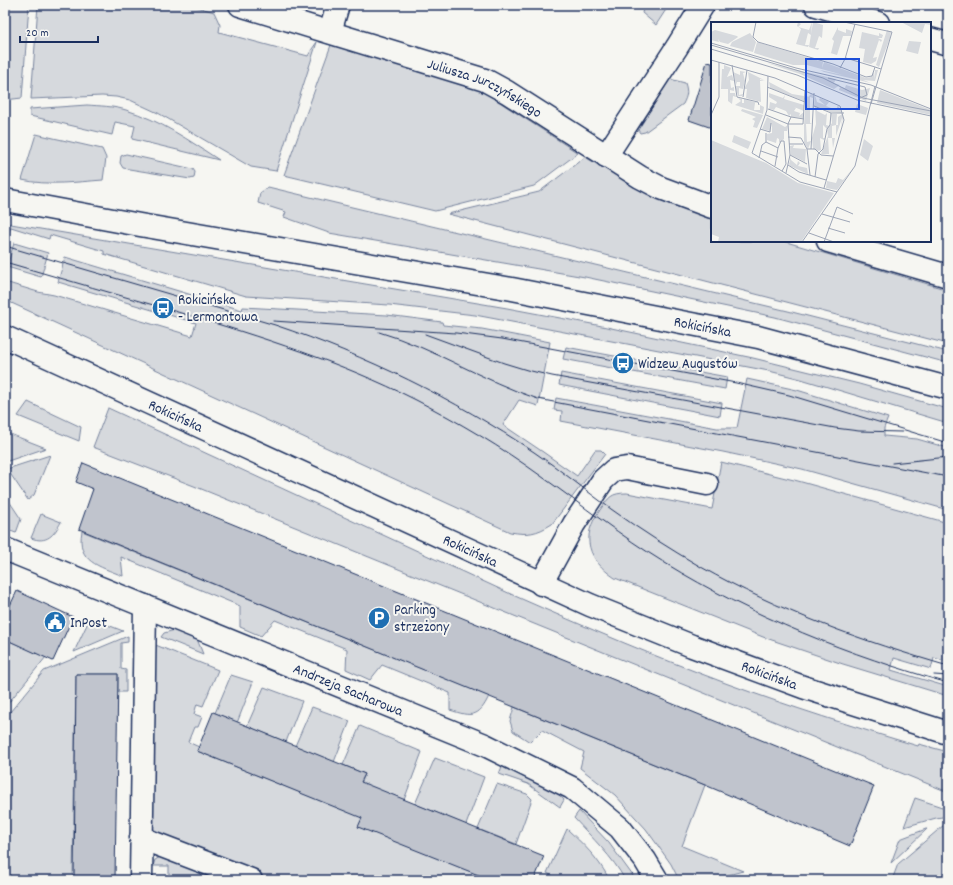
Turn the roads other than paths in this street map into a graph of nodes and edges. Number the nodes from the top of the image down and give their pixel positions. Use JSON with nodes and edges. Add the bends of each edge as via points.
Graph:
{"nodes":[{"id":1,"x":240,"y":5,"type":"edge"},
{"id":2,"x":338,"y":5,"type":"edge"},
{"id":3,"x":702,"y":5,"type":"edge"},
{"id":4,"x":816,"y":5,"type":"edge"},
{"id":5,"x":875,"y":22,"type":"edge"},
{"id":6,"x":330,"y":32,"type":"junction"},
{"id":7,"x":931,"y":39,"type":"edge"},
{"id":8,"x":948,"y":44,"type":"edge"},
{"id":9,"x":606,"y":156,"type":"junction"},
{"id":10,"x":5,"y":200,"type":"edge"},
{"id":11,"x":711,"y":207,"type":"edge"},
{"id":12,"x":831,"y":242,"type":"edge"},
{"id":13,"x":948,"y":276,"type":"edge"},
{"id":14,"x":5,"y":337,"type":"edge"},
{"id":15,"x":948,"y":388,"type":"edge"},
{"id":16,"x":707,"y":484,"type":"dead end"},
{"id":17,"x":5,"y":549,"type":"edge"},
{"id":18,"x":541,"y":584,"type":"junction"},
{"id":19,"x":145,"y":606,"type":"junction"},
{"id":20,"x":948,"y":733,"type":"edge"},
{"id":21,"x":141,"y":838,"type":"junction"},
{"id":22,"x":141,"y":880,"type":"edge"},
{"id":23,"x":251,"y":880,"type":"edge"},
{"id":24,"x":657,"y":880,"type":"edge"}],
"edges":[{"from":1,"to":6,"type":"street","name":"Juliusza Jurczyńskiego"},
{"from":2,"to":6,"type":"street"},
{"from":3,"to":9,"type":"street"},
{"from":4,"to":5,"type":"street"},
{"from":6,"to":9,"type":"street","name":"Juliusza Jurczyńskiego","via":[[485,80]]},
{"from":7,"to":8,"type":"street"},
{"from":9,"to":11,"type":"street","name":"Juliusza Jurczyńskiego","via":[[661,188]]},
{"from":10,"to":15,"type":"street","name":"Rokicińska","via":[[512,289],[758,337]]},
{"from":12,"to":13,"type":"street"},
{"from":14,"to":18,"type":"street","name":"Rokicińska"},
{"from":16,"to":18,"type":"street","via":[[627,468],[614,470],[604,480],[574,524]]},
{"from":17,"to":19,"type":"street","name":"Andrzeja Sacharowa"},
{"from":18,"to":20,"type":"street","name":"Rokicińska","via":[[692,646],[788,681]]},
{"from":19,"to":21,"type":"street"},
{"from":19,"to":24,"type":"street","name":"Andrzeja Sacharowa","via":[[490,747],[572,788],[620,828]]},
{"from":21,"to":22,"type":"street"},
{"from":21,"to":23,"type":"street"}]}
